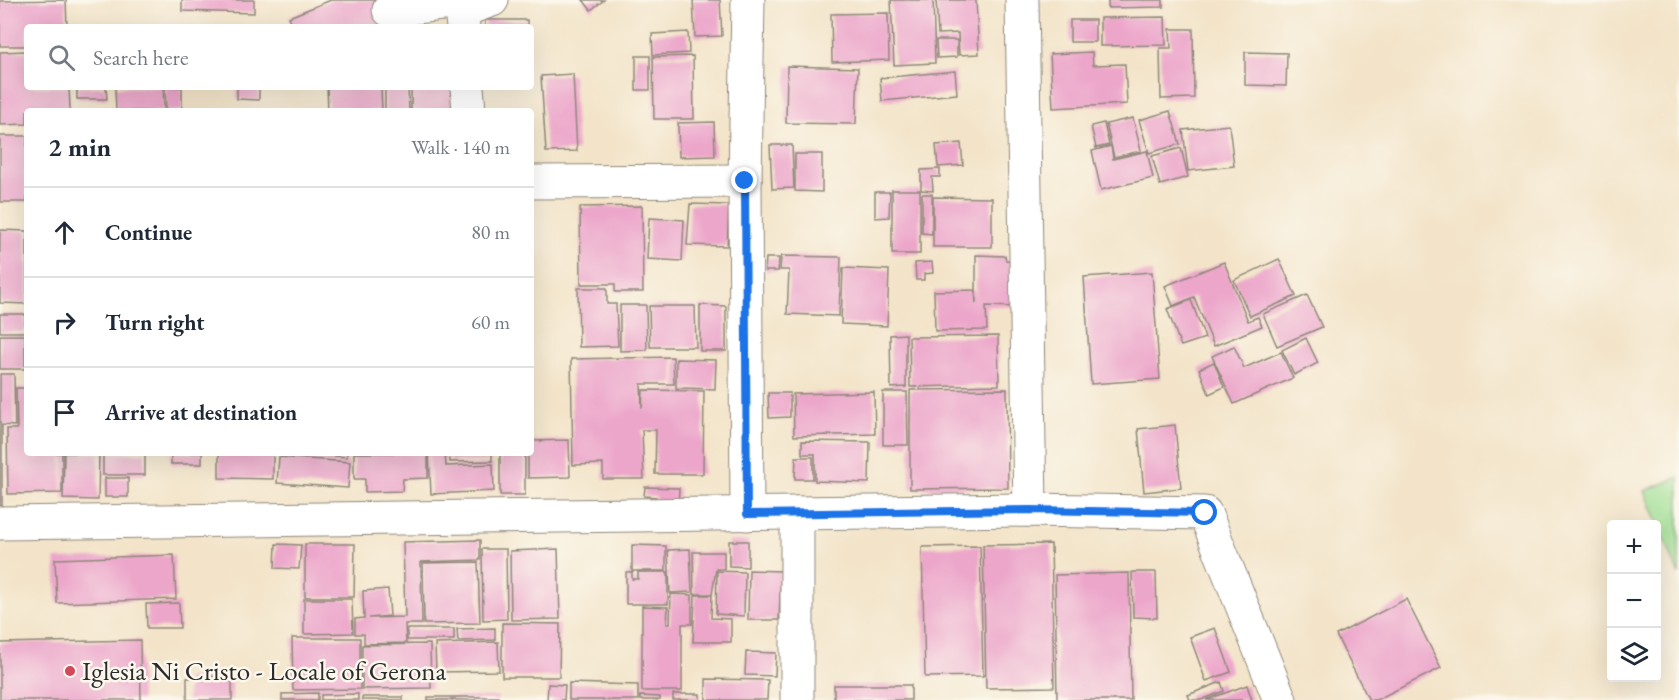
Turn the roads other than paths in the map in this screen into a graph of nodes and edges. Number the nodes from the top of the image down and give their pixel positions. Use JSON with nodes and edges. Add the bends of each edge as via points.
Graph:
{"nodes":[{"id":1,"x":492,"y":0,"type":"edge"},
{"id":2,"x":748,"y":0,"type":"edge"},
{"id":3,"x":1022,"y":0,"type":"edge"},
{"id":4,"x":389,"y":10,"type":"dead end"},
{"id":5,"x":462,"y":19,"type":"edge"},
{"id":6,"x":468,"y":90,"type":"edge"},
{"id":7,"x":469,"y":108,"type":"edge"},
{"id":8,"x":745,"y":181,"type":"junction"},
{"id":9,"x":534,"y":182,"type":"edge"},
{"id":10,"x":1030,"y":510,"type":"junction"},
{"id":11,"x":797,"y":513,"type":"junction"},
{"id":12,"x":747,"y":514,"type":"junction"},
{"id":13,"x":0,"y":523,"type":"edge"},
{"id":14,"x":797,"y":700,"type":"edge"},
{"id":15,"x":1280,"y":700,"type":"edge"}],
"edges":[{"from":1,"to":5,"type":"street"},
{"from":2,"to":8,"type":"street"},
{"from":3,"to":10,"type":"street"},
{"from":4,"to":5,"type":"street","via":[[451,3]]},
{"from":6,"to":7,"type":"street"},
{"from":8,"to":9,"type":"street"},
{"from":8,"to":12,"type":"street"},
{"from":10,"to":11,"type":"street"},
{"from":10,"to":15,"type":"street","via":[[1205,513]]},
{"from":11,"to":12,"type":"street"},
{"from":11,"to":14,"type":"street"},
{"from":12,"to":13,"type":"street"}]}
